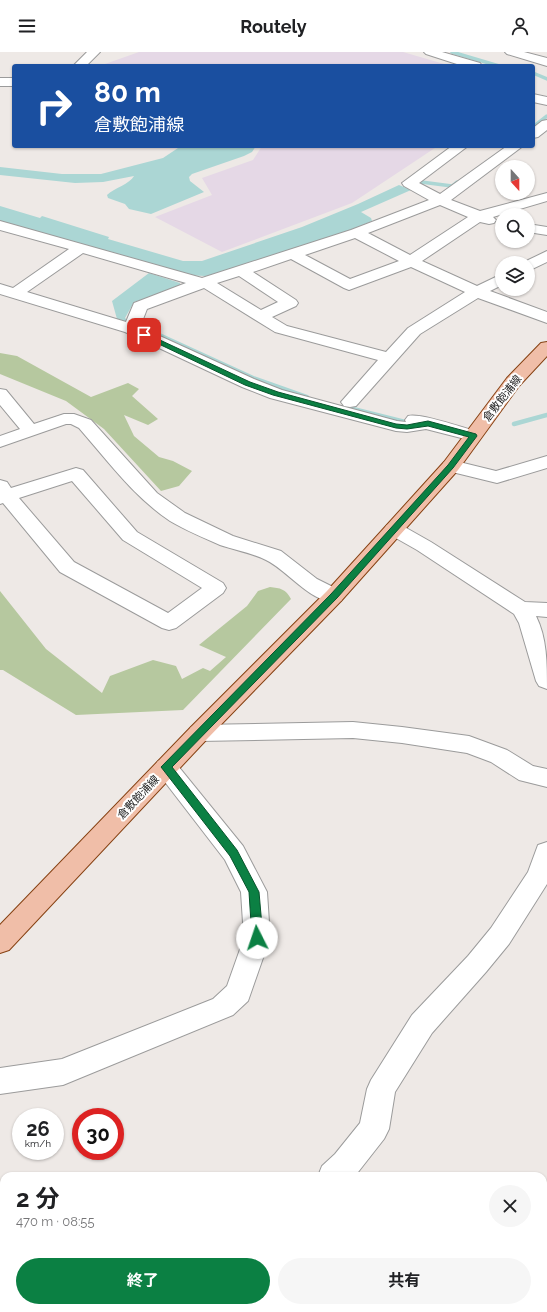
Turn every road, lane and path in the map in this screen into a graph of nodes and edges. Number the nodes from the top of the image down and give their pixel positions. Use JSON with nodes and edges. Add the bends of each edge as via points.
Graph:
{"nodes":[{"id":1,"x":94,"y":52,"type":"edge"},
{"id":2,"x":430,"y":52,"type":"edge"},
{"id":3,"x":511,"y":52,"type":"edge"},
{"id":4,"x":547,"y":62,"type":"edge"},
{"id":5,"x":81,"y":64,"type":"edge"},
{"id":6,"x":469,"y":64,"type":"edge"},
{"id":7,"x":0,"y":82,"type":"edge"},
{"id":8,"x":12,"y":82,"type":"edge"},
{"id":9,"x":535,"y":98,"type":"edge"},
{"id":10,"x":547,"y":101,"type":"edge"},
{"id":11,"x":547,"y":124,"type":"edge"},
{"id":12,"x":535,"y":133,"type":"edge"},
{"id":13,"x":535,"y":135,"type":"edge"},
{"id":14,"x":547,"y":141,"type":"edge"},
{"id":15,"x":459,"y":148,"type":"edge"},
{"id":16,"x":513,"y":148,"type":"edge"},
{"id":17,"x":547,"y":197,"type":"edge"},
{"id":18,"x":440,"y":200,"type":"junction"},
{"id":19,"x":479,"y":216,"type":"junction"},
{"id":20,"x":495,"y":222,"type":"edge"},
{"id":21,"x":0,"y":225,"type":"edge"},
{"id":22,"x":535,"y":229,"type":"edge"},
{"id":23,"x":547,"y":231,"type":"edge"},
{"id":24,"x":356,"y":233,"type":"junction"},
{"id":25,"x":79,"y":249,"type":"junction"},
{"id":26,"x":293,"y":254,"type":"junction"},
{"id":27,"x":547,"y":256,"type":"edge"},
{"id":28,"x":412,"y":262,"type":"junction"},
{"id":29,"x":535,"y":262,"type":"edge"},
{"id":30,"x":241,"y":271,"type":"junction"},
{"id":31,"x":495,"y":283,"type":"edge"},
{"id":32,"x":202,"y":284,"type":"junction"},
{"id":33,"x":8,"y":291,"type":"edge"},
{"id":34,"x":477,"y":292,"type":"junction"},
{"id":35,"x":260,"y":316,"type":"junction"},
{"id":36,"x":547,"y":318,"type":"edge"},
{"id":37,"x":134,"y":324,"type":"junction"},
{"id":38,"x":547,"y":348,"type":"edge"},
{"id":39,"x":389,"y":358,"type":"junction"},
{"id":40,"x":0,"y":394,"type":"edge"},
{"id":41,"x":350,"y":402,"type":"junction"},
{"id":42,"x":428,"y":424,"type":"junction"},
{"id":43,"x":31,"y":431,"type":"junction"},
{"id":44,"x":473,"y":436,"type":"junction"},
{"id":45,"x":0,"y":442,"type":"edge"},
{"id":46,"x":547,"y":462,"type":"edge"},
{"id":47,"x":451,"y":466,"type":"junction"},
{"id":48,"x":2,"y":494,"type":"edge"},
{"id":49,"x":394,"y":529,"type":"junction"},
{"id":50,"x":334,"y":596,"type":"junction"},
{"id":51,"x":522,"y":609,"type":"junction"},
{"id":52,"x":547,"y":610,"type":"edge"},
{"id":53,"x":547,"y":681,"type":"edge"},
{"id":54,"x":199,"y":733,"type":"junction"},
{"id":55,"x":166,"y":767,"type":"junction"},
{"id":56,"x":547,"y":778,"type":"edge"},
{"id":57,"x":547,"y":852,"type":"edge"},
{"id":58,"x":0,"y":942,"type":"edge"},
{"id":59,"x":0,"y":1081,"type":"edge"},
{"id":60,"x":337,"y":1172,"type":"edge"}],
"edges":[{"from":1,"to":5,"type":"street"},
{"from":2,"to":6,"type":"street"},
{"from":3,"to":4,"type":"street"},
{"from":7,"to":8,"type":"street"},
{"from":9,"to":10,"type":"street"},
{"from":11,"to":12,"type":"street"},
{"from":13,"to":14,"type":"street"},
{"from":15,"to":18,"type":"street","via":[[413,185]]},
{"from":16,"to":18,"type":"street"},
{"from":17,"to":19,"type":"street"},
{"from":18,"to":19,"type":"street"},
{"from":18,"to":24,"type":"street"},
{"from":19,"to":20,"type":"street"},
{"from":19,"to":28,"type":"street"},
{"from":21,"to":25,"type":"street"},
{"from":22,"to":23,"type":"street"},
{"from":24,"to":26,"type":"street"},
{"from":24,"to":28,"type":"street"},
{"from":25,"to":32,"type":"street"},
{"from":25,"to":33,"type":"street"},
{"from":26,"to":28,"type":"street","via":[[349,285]]},
{"from":26,"to":30,"type":"street"},
{"from":27,"to":29,"type":"street"},
{"from":28,"to":34,"type":"street"},
{"from":30,"to":32,"type":"street"},
{"from":30,"to":35,"type":"street","via":[[290,303]]},
{"from":31,"to":34,"type":"street"},
{"from":32,"to":35,"type":"street","via":[[209,285]]},
{"from":32,"to":37,"type":"street","via":[[140,306]]},
{"from":33,"to":37,"type":"street"},
{"from":34,"to":36,"type":"street"},
{"from":34,"to":39,"type":"street","via":[[414,331]]},
{"from":35,"to":39,"type":"street","via":[[281,329]]},
{"from":37,"to":41,"type":"street","via":[[270,379],[307,392]]},
{"from":37,"to":42,"type":"street","via":[[248,383],[276,394],[396,426]]},
{"from":38,"to":44,"type":"main road","name":"倉敷飽浦線","via":[[513,382]]},
{"from":39,"to":41,"type":"street"},
{"from":40,"to":43,"type":"street"},
{"from":41,"to":42,"type":"street"},
{"from":42,"to":44,"type":"street"},
{"from":43,"to":45,"type":"street"},
{"from":43,"to":50,"type":"street","via":[[64,419],[80,421],[150,496],[178,517],[226,540],[274,556],[310,584]]},
{"from":44,"to":47,"type":"main road","name":"倉敷飽浦線"},
{"from":46,"to":47,"type":"street","via":[[497,477]]},
{"from":47,"to":49,"type":"main road","name":"倉敷飽浦線"},
{"from":48,"to":48,"type":"street","via":[[67,568],[169,622],[216,588],[130,536],[76,474]]},
{"from":49,"to":50,"type":"main road","name":"倉敷飽浦線"},
{"from":49,"to":51,"type":"street"},
{"from":50,"to":54,"type":"main road","name":"倉敷飽浦線"},
{"from":51,"to":52,"type":"street"},
{"from":51,"to":53,"type":"street","via":[[530,623]]},
{"from":54,"to":55,"type":"main road","name":"倉敷飽浦線"},
{"from":54,"to":56,"type":"street","via":[[353,730],[402,735],[469,745],[499,756],[527,774]]},
{"from":55,"to":58,"type":"main road","name":"倉敷飽浦線"},
{"from":55,"to":59,"type":"street","via":[[234,853],[254,892],[257,938],[238,993],[223,1007],[63,1072]]},
{"from":57,"to":60,"type":"street","via":[[539,875],[500,936],[422,1024],[382,1089],[374,1129]]}]}
